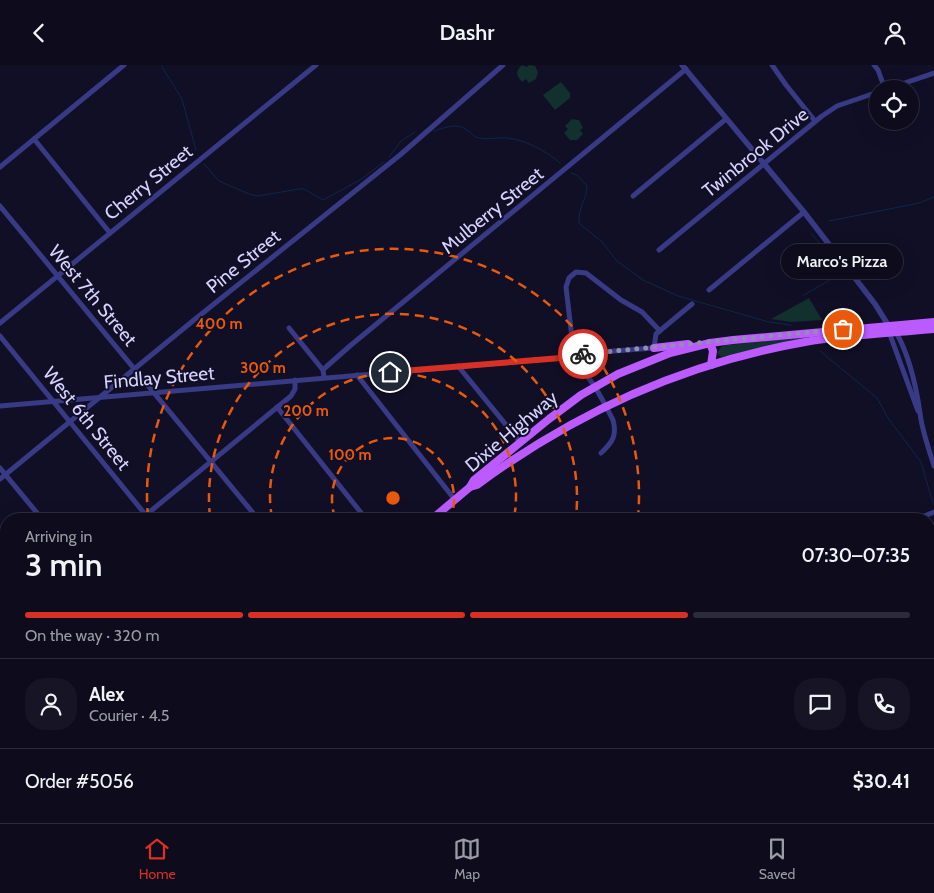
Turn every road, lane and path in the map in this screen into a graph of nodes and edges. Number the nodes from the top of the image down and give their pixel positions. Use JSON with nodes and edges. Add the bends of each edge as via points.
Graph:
{"nodes":[{"id":1,"x":124,"y":65,"type":"edge"},
{"id":2,"x":316,"y":65,"type":"edge"},
{"id":3,"x":503,"y":65,"type":"edge"},
{"id":4,"x":772,"y":65,"type":"edge"},
{"id":5,"x":874,"y":65,"type":"edge"},
{"id":6,"x":684,"y":67,"type":"edge"},
{"id":7,"x":934,"y":73,"type":"edge"},
{"id":8,"x":882,"y":80,"type":"edge"},
{"id":9,"x":913,"y":80,"type":"edge"},
{"id":10,"x":869,"y":95,"type":"edge"},
{"id":11,"x":726,"y":119,"type":"junction"},
{"id":12,"x":815,"y":121,"type":"junction"},
{"id":13,"x":34,"y":139,"type":"junction"},
{"id":14,"x":765,"y":163,"type":"junction"},
{"id":15,"x":0,"y":167,"type":"edge"},
{"id":16,"x":633,"y":196,"type":"dead end"},
{"id":17,"x":0,"y":206,"type":"edge"},
{"id":18,"x":804,"y":212,"type":"junction"},
{"id":19,"x":110,"y":233,"type":"junction"},
{"id":20,"x":659,"y":250,"type":"dead end"},
{"id":21,"x":58,"y":275,"type":"junction"},
{"id":22,"x":709,"y":290,"type":"dead end"},
{"id":23,"x":692,"y":304,"type":"dead end"},
{"id":24,"x":0,"y":323,"type":"edge"},
{"id":25,"x":934,"y":323,"type":"edge"},
{"id":26,"x":289,"y":328,"type":"dead end"},
{"id":27,"x":934,"y":329,"type":"edge"},
{"id":28,"x":891,"y":330,"type":"junction"},
{"id":29,"x":660,"y":331,"type":"junction"},
{"id":30,"x":0,"y":336,"type":"edge"},
{"id":31,"x":710,"y":343,"type":"junction"},
{"id":32,"x":654,"y":348,"type":"junction"},
{"id":33,"x":574,"y":354,"type":"junction"},
{"id":34,"x":561,"y":358,"type":"junction"},
{"id":35,"x":575,"y":363,"type":"junction"},
{"id":36,"x":711,"y":365,"type":"junction"},
{"id":37,"x":458,"y":366,"type":"junction"},
{"id":38,"x":135,"y":368,"type":"junction"},
{"id":39,"x":324,"y":370,"type":"junction"},
{"id":40,"x":357,"y":375,"type":"junction"},
{"id":41,"x":324,"y":377,"type":"junction"},
{"id":42,"x":295,"y":380,"type":"junction"},
{"id":43,"x":594,"y":387,"type":"junction"},
{"id":44,"x":154,"y":392,"type":"junction"},
{"id":45,"x":99,"y":397,"type":"junction"},
{"id":46,"x":53,"y":401,"type":"junction"},
{"id":47,"x":0,"y":406,"type":"edge"},
{"id":48,"x":605,"y":406,"type":"junction"},
{"id":49,"x":277,"y":407,"type":"junction"},
{"id":50,"x":70,"y":421,"type":"junction"},
{"id":51,"x":520,"y":442,"type":"junction"},
{"id":52,"x":602,"y":453,"type":"dead end"},
{"id":53,"x":211,"y":461,"type":"junction"},
{"id":54,"x":934,"y":466,"type":"edge"},
{"id":55,"x":0,"y":468,"type":"edge"},
{"id":56,"x":6,"y":475,"type":"junction"},
{"id":57,"x":0,"y":479,"type":"edge"},
{"id":58,"x":470,"y":487,"type":"junction"},
{"id":59,"x":454,"y":500,"type":"junction"},
{"id":60,"x":37,"y":513,"type":"edge"},
{"id":61,"x":145,"y":513,"type":"edge"},
{"id":62,"x":152,"y":513,"type":"edge"},
{"id":63,"x":253,"y":513,"type":"edge"},
{"id":64,"x":361,"y":513,"type":"edge"},
{"id":65,"x":439,"y":513,"type":"edge"}],
"edges":[{"from":1,"to":13,"type":"street"},
{"from":2,"to":19,"type":"street","name":"Cherry Street"},
{"from":3,"to":38,"type":"street","name":"Pine Street","via":[[400,155]]},
{"from":4,"to":12,"type":"street"},
{"from":5,"to":8,"type":"street"},
{"from":6,"to":11,"type":"street"},
{"from":6,"to":39,"type":"street","name":"Mulberry Street"},
{"from":7,"to":9,"type":"street"},
{"from":10,"to":12,"type":"street","name":"Twinbrook Drive","via":[[837,106]]},
{"from":11,"to":14,"type":"street"},
{"from":11,"to":16,"type":"street"},
{"from":12,"to":14,"type":"street","name":"Twinbrook Drive"},
{"from":13,"to":15,"type":"street"},
{"from":13,"to":19,"type":"street"},
{"from":14,"to":18,"type":"street"},
{"from":14,"to":20,"type":"street","name":"Twinbrook Drive"},
{"from":17,"to":21,"type":"street","name":"West 7th Street"},
{"from":18,"to":22,"type":"street"},
{"from":18,"to":28,"type":"street","via":[[875,304]]},
{"from":19,"to":21,"type":"street","name":"Cherry Street"},
{"from":21,"to":24,"type":"street","name":"Cherry Street"},
{"from":21,"to":38,"type":"street","name":"West 7th Street"},
{"from":23,"to":29,"type":"street"},
{"from":25,"to":28,"type":"main road","name":"Dixie Highway"},
{"from":26,"to":39,"type":"street"},
{"from":27,"to":28,"type":"main road","name":"Dixie Highway"},
{"from":28,"to":31,"type":"main road","name":"Dixie Highway"},
{"from":28,"to":36,"type":"main road","name":"Dixie Highway","via":[[837,335]]},
{"from":28,"to":54,"type":"street","via":[[911,368]]},
{"from":29,"to":32,"type":"street","via":[[655,337]]},
{"from":29,"to":33,"type":"street","via":[[642,312],[586,273],[576,272],[569,277],[566,287]]},
{"from":30,"to":46,"type":"street","name":"West 6th Street"},
{"from":31,"to":32,"type":"main road"},
{"from":31,"to":36,"type":"main road","via":[[713,351]]},
{"from":31,"to":43,"type":"main road","name":"Dixie Highway","via":[[649,360]]},
{"from":32,"to":33,"type":"street","name":"Findlay Street"},
{"from":33,"to":34,"type":"street","name":"Findlay Street"},
{"from":33,"to":35,"type":"street"},
{"from":34,"to":35,"type":"street","name":"Findlay Street"},
{"from":34,"to":37,"type":"street","name":"Findlay Street"},
{"from":35,"to":43,"type":"street","name":"Findlay Street"},
{"from":36,"to":48,"type":"main road","name":"Dixie Highway"},
{"from":37,"to":40,"type":"street","name":"Findlay Street"},
{"from":37,"to":51,"type":"street"},
{"from":38,"to":44,"type":"street","name":"West 7th Street"},
{"from":38,"to":45,"type":"street","name":"Pine Street"},
{"from":39,"to":41,"type":"street"},
{"from":40,"to":41,"type":"street","name":"Findlay Street"},
{"from":40,"to":59,"type":"street"},
{"from":41,"to":42,"type":"street","name":"Findlay Street"},
{"from":42,"to":44,"type":"street","name":"Findlay Street"},
{"from":42,"to":49,"type":"street","via":[[294,393]]},
{"from":43,"to":48,"type":"street","name":"Findlay Street"},
{"from":43,"to":51,"type":"main road","name":"Dixie Highway"},
{"from":44,"to":45,"type":"street","name":"Findlay Street"},
{"from":44,"to":53,"type":"street","name":"West 7th Street"},
{"from":45,"to":46,"type":"street","name":"Findlay Street"},
{"from":45,"to":50,"type":"street","name":"Pine Street"},
{"from":46,"to":47,"type":"street","name":"Findlay Street"},
{"from":46,"to":50,"type":"street","name":"West 6th Street"},
{"from":48,"to":52,"type":"street","name":"Findlay Street","via":[[613,420],[615,433],[611,444]]},
{"from":48,"to":58,"type":"main road","name":"Dixie Highway"},
{"from":49,"to":53,"type":"street"},
{"from":49,"to":64,"type":"street"},
{"from":50,"to":56,"type":"street","name":"Pine Street"},
{"from":50,"to":61,"type":"street","name":"West 6th Street"},
{"from":51,"to":58,"type":"main road","name":"Dixie Highway","via":[[474,480]]},
{"from":53,"to":62,"type":"street"},
{"from":53,"to":63,"type":"street","name":"West 7th Street"},
{"from":55,"to":56,"type":"street"},
{"from":56,"to":57,"type":"street","name":"Pine Street"},
{"from":56,"to":60,"type":"street"},
{"from":58,"to":59,"type":"main road","name":"Dixie Highway"},
{"from":59,"to":65,"type":"main road","name":"Dixie Highway"}]}
